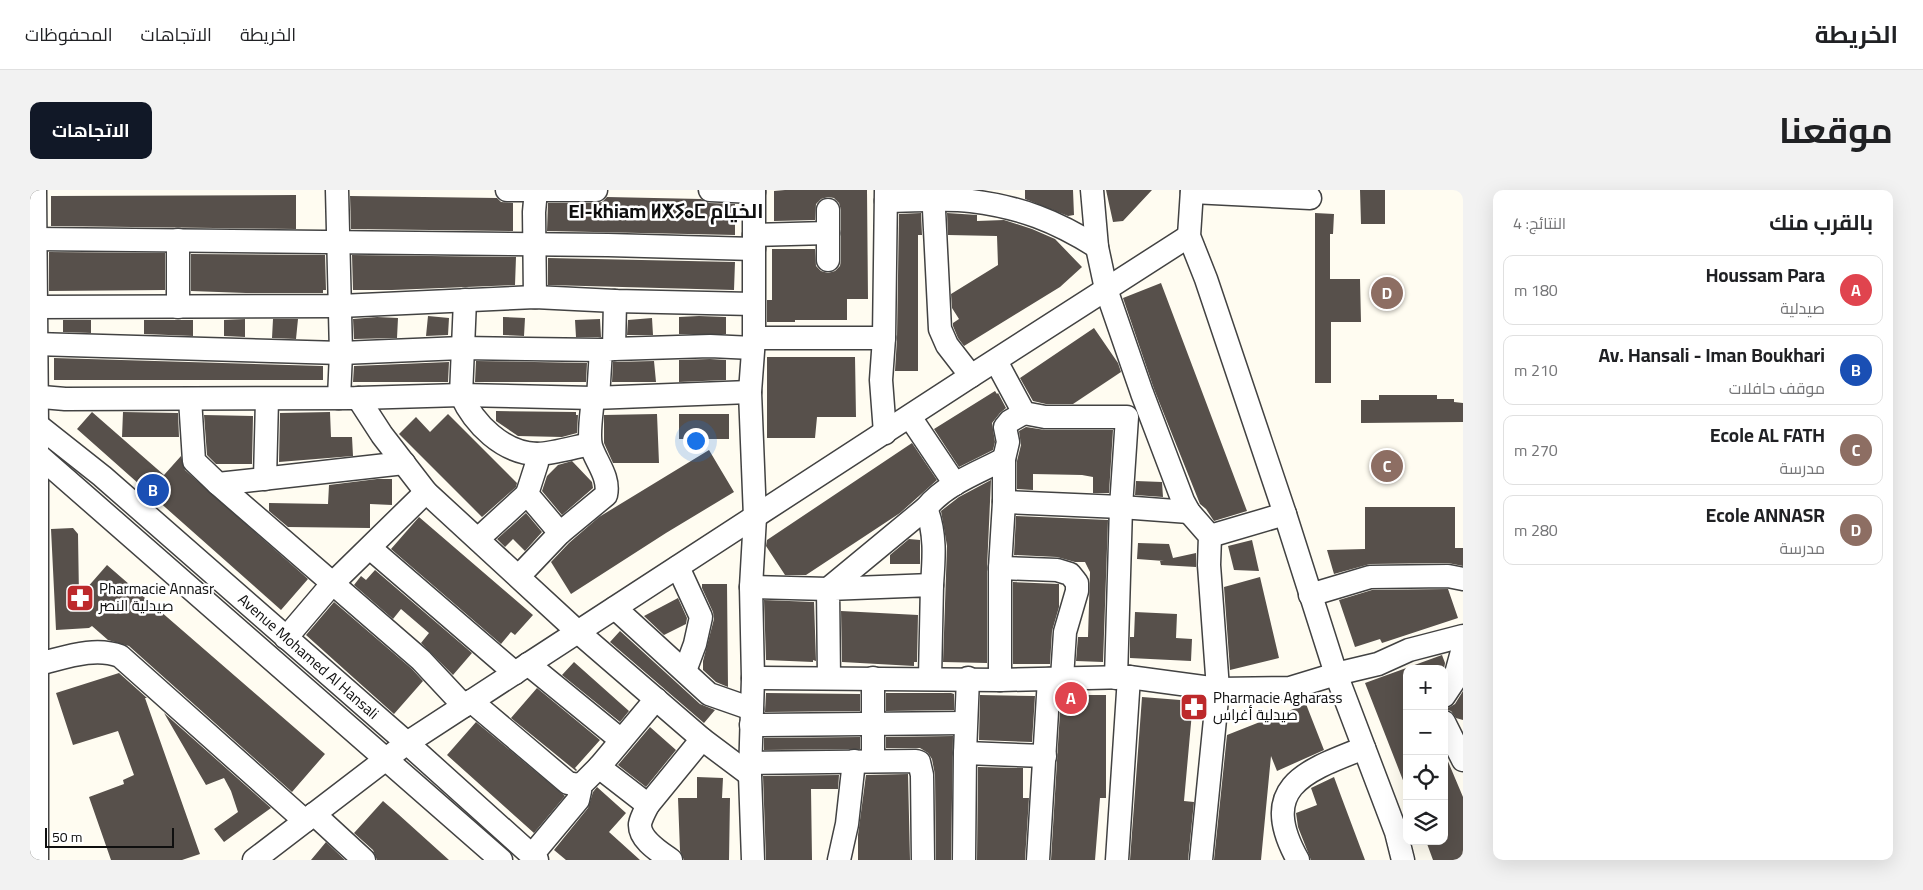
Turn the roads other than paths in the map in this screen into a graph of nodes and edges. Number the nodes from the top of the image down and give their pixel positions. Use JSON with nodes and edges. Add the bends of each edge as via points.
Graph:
{"nodes":[{"id":1,"x":34,"y":190,"type":"edge"},
{"id":2,"x":337,"y":190,"type":"edge"},
{"id":3,"x":507,"y":190,"type":"edge"},
{"id":4,"x":536,"y":190,"type":"edge"},
{"id":5,"x":596,"y":190,"type":"edge"},
{"id":6,"x":710,"y":190,"type":"edge"},
{"id":7,"x":1092,"y":190,"type":"edge"},
{"id":8,"x":754,"y":191,"type":"edge"},
{"id":9,"x":1192,"y":191,"type":"edge"},
{"id":10,"x":933,"y":195,"type":"edge"},
{"id":11,"x":886,"y":196,"type":"edge"},
{"id":12,"x":1310,"y":198,"type":"dead end"},
{"id":13,"x":828,"y":210,"type":"dead end"},
{"id":14,"x":828,"y":233,"type":"junction"},
{"id":15,"x":1189,"y":236,"type":"junction"},
{"id":16,"x":35,"y":239,"type":"junction"},
{"id":17,"x":178,"y":240,"type":"junction"},
{"id":18,"x":754,"y":242,"type":"junction"},
{"id":19,"x":339,"y":243,"type":"junction"},
{"id":20,"x":534,"y":245,"type":"junction"},
{"id":21,"x":1097,"y":247,"type":"junction"},
{"id":22,"x":828,"y":260,"type":"dead end"},
{"id":23,"x":1106,"y":289,"type":"junction"},
{"id":24,"x":535,"y":297,"type":"junction"},
{"id":25,"x":465,"y":300,"type":"junction"},
{"id":26,"x":614,"y":301,"type":"junction"},
{"id":27,"x":753,"y":304,"type":"junction"},
{"id":28,"x":340,"y":306,"type":"junction"},
{"id":29,"x":35,"y":307,"type":"junction"},
{"id":30,"x":178,"y":307,"type":"junction"},
{"id":31,"x":884,"y":338,"type":"junction"},
{"id":32,"x":753,"y":343,"type":"junction"},
{"id":33,"x":35,"y":344,"type":"junction"},
{"id":34,"x":462,"y":348,"type":"junction"},
{"id":35,"x":607,"y":349,"type":"junction"},
{"id":36,"x":342,"y":353,"type":"junction"},
{"id":37,"x":996,"y":360,"type":"junction"},
{"id":38,"x":971,"y":376,"type":"junction"},
{"id":39,"x":750,"y":392,"type":"junction"},
{"id":40,"x":1142,"y":393,"type":"junction"},
{"id":41,"x":461,"y":395,"type":"junction"},
{"id":42,"x":34,"y":396,"type":"edge"},
{"id":43,"x":348,"y":398,"type":"junction"},
{"id":44,"x":596,"y":398,"type":"junction"},
{"id":45,"x":190,"y":399,"type":"junction"},
{"id":46,"x":267,"y":399,"type":"junction"},
{"id":47,"x":1024,"y":414,"type":"junction"},
{"id":48,"x":910,"y":416,"type":"junction"},
{"id":49,"x":1127,"y":417,"type":"junction"},
{"id":50,"x":34,"y":421,"type":"edge"},
{"id":51,"x":885,"y":433,"type":"junction"},
{"id":52,"x":590,"y":444,"type":"junction"},
{"id":53,"x":33,"y":452,"type":"edge"},
{"id":54,"x":537,"y":454,"type":"junction"},
{"id":55,"x":1004,"y":459,"type":"junction"},
{"id":56,"x":404,"y":463,"type":"junction"},
{"id":57,"x":265,"y":479,"type":"junction"},
{"id":58,"x":218,"y":484,"type":"junction"},
{"id":59,"x":955,"y":484,"type":"junction"},
{"id":60,"x":426,"y":492,"type":"junction"},
{"id":61,"x":527,"y":494,"type":"junction"},
{"id":62,"x":1004,"y":502,"type":"junction"},
{"id":63,"x":1121,"y":507,"type":"junction"},
{"id":64,"x":926,"y":508,"type":"junction"},
{"id":65,"x":1189,"y":512,"type":"junction"},
{"id":66,"x":1285,"y":514,"type":"junction"},
{"id":67,"x":754,"y":517,"type":"junction"},
{"id":68,"x":560,"y":533,"type":"junction"},
{"id":69,"x":1210,"y":536,"type":"junction"},
{"id":70,"x":478,"y":539,"type":"junction"},
{"id":71,"x":370,"y":548,"type":"junction"},
{"id":72,"x":678,"y":567,"type":"junction"},
{"id":73,"x":1000,"y":568,"type":"junction"},
{"id":74,"x":519,"y":576,"type":"junction"},
{"id":75,"x":1463,"y":579,"type":"edge"},
{"id":76,"x":332,"y":584,"type":"junction"},
{"id":77,"x":932,"y":585,"type":"junction"},
{"id":78,"x":751,"y":587,"type":"junction"},
{"id":79,"x":828,"y":589,"type":"junction"},
{"id":80,"x":1310,"y":595,"type":"junction"},
{"id":81,"x":615,"y":608,"type":"junction"},
{"id":82,"x":578,"y":632,"type":"junction"},
{"id":83,"x":1463,"y":636,"type":"edge"},
{"id":84,"x":286,"y":638,"type":"junction"},
{"id":85,"x":1463,"y":648,"type":"edge"},
{"id":86,"x":38,"y":664,"type":"junction"},
{"id":87,"x":522,"y":668,"type":"junction"},
{"id":88,"x":685,"y":671,"type":"junction"},
{"id":89,"x":1336,"y":674,"type":"junction"},
{"id":90,"x":753,"y":678,"type":"junction"},
{"id":91,"x":829,"y":678,"type":"junction"},
{"id":92,"x":873,"y":678,"type":"junction"},
{"id":93,"x":930,"y":678,"type":"junction"},
{"id":94,"x":968,"y":678,"type":"junction"},
{"id":95,"x":1122,"y":678,"type":"junction"},
{"id":96,"x":1055,"y":679,"type":"junction"},
{"id":97,"x":1000,"y":680,"type":"junction"},
{"id":98,"x":1218,"y":690,"type":"junction"},
{"id":99,"x":1448,"y":690,"type":"edge"},
{"id":100,"x":656,"y":699,"type":"junction"},
{"id":101,"x":468,"y":704,"type":"junction"},
{"id":102,"x":751,"y":717,"type":"junction"},
{"id":103,"x":873,"y":723,"type":"junction"},
{"id":104,"x":966,"y":723,"type":"junction"},
{"id":105,"x":1448,"y":730,"type":"edge"},
{"id":106,"x":702,"y":739,"type":"junction"},
{"id":107,"x":621,"y":740,"type":"junction"},
{"id":108,"x":407,"y":743,"type":"junction"},
{"id":109,"x":1364,"y":748,"type":"junction"},
{"id":110,"x":965,"y":753,"type":"junction"},
{"id":111,"x":1045,"y":756,"type":"junction"},
{"id":112,"x":385,"y":760,"type":"junction"},
{"id":113,"x":1463,"y":760,"type":"edge"},
{"id":114,"x":863,"y":761,"type":"junction"},
{"id":115,"x":599,"y":767,"type":"junction"},
{"id":116,"x":750,"y":769,"type":"junction"},
{"id":117,"x":578,"y":785,"type":"junction"},
{"id":118,"x":648,"y":805,"type":"junction"},
{"id":119,"x":310,"y":817,"type":"junction"},
{"id":120,"x":534,"y":858,"type":"edge"},
{"id":121,"x":37,"y":860,"type":"edge"},
{"id":122,"x":254,"y":860,"type":"edge"},
{"id":123,"x":364,"y":860,"type":"edge"},
{"id":124,"x":501,"y":860,"type":"edge"},
{"id":125,"x":671,"y":860,"type":"edge"},
{"id":126,"x":753,"y":860,"type":"edge"},
{"id":127,"x":839,"y":860,"type":"edge"},
{"id":128,"x":922,"y":860,"type":"edge"},
{"id":129,"x":964,"y":860,"type":"edge"},
{"id":130,"x":1038,"y":860,"type":"edge"},
{"id":131,"x":1117,"y":860,"type":"edge"},
{"id":132,"x":1201,"y":860,"type":"edge"},
{"id":133,"x":1298,"y":860,"type":"edge"},
{"id":134,"x":1403,"y":860,"type":"edge"}],
"edges":[{"from":1,"to":16,"type":"street"},
{"from":2,"to":19,"type":"street"},
{"from":3,"to":4,"type":"street"},
{"from":4,"to":5,"type":"street"},
{"from":4,"to":20,"type":"street"},
{"from":6,"to":8,"type":"street"},
{"from":7,"to":21,"type":"street"},
{"from":8,"to":18,"type":"street"},
{"from":9,"to":12,"type":"street"},
{"from":9,"to":15,"type":"street"},
{"from":10,"to":11,"type":"street"},
{"from":10,"to":21,"type":"street","via":[[1022,211],[1054,222]]},
{"from":10,"to":38,"type":"street","via":[[940,329],[947,345]]},
{"from":11,"to":31,"type":"street"},
{"from":13,"to":14,"type":"street"},
{"from":14,"to":18,"type":"street"},
{"from":14,"to":22,"type":"street"},
{"from":15,"to":23,"type":"street"},
{"from":15,"to":66,"type":"street"},
{"from":16,"to":17,"type":"street"},
{"from":16,"to":29,"type":"street"},
{"from":17,"to":19,"type":"street"},
{"from":17,"to":30,"type":"street"},
{"from":18,"to":20,"type":"street"},
{"from":18,"to":27,"type":"street"},
{"from":19,"to":20,"type":"street"},
{"from":19,"to":28,"type":"street"},
{"from":20,"to":24,"type":"street"},
{"from":21,"to":23,"type":"street"},
{"from":23,"to":37,"type":"street"},
{"from":23,"to":40,"type":"street"},
{"from":24,"to":25,"type":"street"},
{"from":24,"to":26,"type":"street"},
{"from":25,"to":28,"type":"street"},
{"from":25,"to":34,"type":"street"},
{"from":26,"to":27,"type":"street"},
{"from":26,"to":35,"type":"street"},
{"from":27,"to":32,"type":"street"},
{"from":28,"to":30,"type":"street"},
{"from":28,"to":36,"type":"street"},
{"from":29,"to":30,"type":"street"},
{"from":29,"to":33,"type":"street"},
{"from":31,"to":32,"type":"street"},
{"from":31,"to":51,"type":"street","via":[[881,380]]},
{"from":32,"to":35,"type":"street"},
{"from":32,"to":39,"type":"street"},
{"from":33,"to":36,"type":"street"},
{"from":33,"to":42,"type":"street"},
{"from":34,"to":35,"type":"street"},
{"from":34,"to":36,"type":"street"},
{"from":34,"to":41,"type":"street"},
{"from":35,"to":44,"type":"street"},
{"from":36,"to":43,"type":"street"},
{"from":37,"to":38,"type":"street"},
{"from":37,"to":47,"type":"street"},
{"from":38,"to":48,"type":"street"},
{"from":39,"to":44,"type":"street"},
{"from":39,"to":67,"type":"street"},
{"from":40,"to":49,"type":"street"},
{"from":40,"to":65,"type":"street"},
{"from":41,"to":43,"type":"street"},
{"from":41,"to":44,"type":"street"},
{"from":41,"to":54,"type":"street","via":[[467,409],[494,437],[512,449]]},
{"from":42,"to":45,"type":"street"},
{"from":42,"to":50,"type":"street"},
{"from":43,"to":46,"type":"street"},
{"from":43,"to":56,"type":"street"},
{"from":44,"to":52,"type":"street"},
{"from":45,"to":46,"type":"street"},
{"from":45,"to":58,"type":"street","via":[[194,461]]},
{"from":46,"to":57,"type":"street"},
{"from":47,"to":49,"type":"street","via":[[1069,418]]},
{"from":47,"to":55,"type":"street","via":[[1005,427],[1008,442]]},
{"from":48,"to":51,"type":"street"},
{"from":48,"to":59,"type":"street"},
{"from":49,"to":63,"type":"street"},
{"from":50,"to":53,"type":"street"},
{"from":50,"to":84,"type":"street","name":"Avenue Mohamed Al Hansali","via":[[102,476]]},
{"from":51,"to":67,"type":"street"},
{"from":52,"to":54,"type":"street"},
{"from":52,"to":68,"type":"street","via":[[606,480],[606,495]]},
{"from":53,"to":86,"type":"street"},
{"from":53,"to":112,"type":"street","name":"Avenue Mohamed Al Hansali"},
{"from":54,"to":61,"type":"street"},
{"from":55,"to":59,"type":"street"},
{"from":55,"to":62,"type":"street"},
{"from":56,"to":57,"type":"street"},
{"from":56,"to":60,"type":"street"},
{"from":57,"to":58,"type":"street"},
{"from":58,"to":76,"type":"street"},
{"from":59,"to":64,"type":"street","via":[[934,498]]},
{"from":60,"to":70,"type":"street"},
{"from":60,"to":71,"type":"street"},
{"from":61,"to":68,"type":"street"},
{"from":61,"to":70,"type":"street"},
{"from":62,"to":63,"type":"street"},
{"from":62,"to":73,"type":"street"},
{"from":63,"to":65,"type":"street"},
{"from":63,"to":95,"type":"street"},
{"from":64,"to":77,"type":"street","via":[[934,544]]},
{"from":64,"to":79,"type":"street"},
{"from":65,"to":69,"type":"street"},
{"from":66,"to":69,"type":"street"},
{"from":66,"to":80,"type":"street"},
{"from":67,"to":72,"type":"street"},
{"from":67,"to":78,"type":"street"},
{"from":68,"to":74,"type":"street"},
{"from":69,"to":98,"type":"street","via":[[1209,566]]},
{"from":70,"to":74,"type":"street"},
{"from":71,"to":76,"type":"street"},
{"from":71,"to":87,"type":"street"},
{"from":72,"to":81,"type":"street"},
{"from":72,"to":88,"type":"street","via":[[701,617]]},
{"from":73,"to":96,"type":"street","via":[[1057,570],[1070,574],[1077,583]]},
{"from":73,"to":97,"type":"street"},
{"from":74,"to":82,"type":"street"},
{"from":75,"to":80,"type":"street","via":[[1448,576],[1370,576]]},
{"from":76,"to":84,"type":"street"},
{"from":76,"to":101,"type":"street"},
{"from":77,"to":79,"type":"street"},
{"from":77,"to":93,"type":"street"},
{"from":78,"to":79,"type":"street"},
{"from":78,"to":90,"type":"street"},
{"from":79,"to":91,"type":"street"},
{"from":80,"to":89,"type":"street"},
{"from":81,"to":82,"type":"street"},
{"from":81,"to":88,"type":"street"},
{"from":82,"to":87,"type":"street"},
{"from":82,"to":100,"type":"street"},
{"from":83,"to":89,"type":"street"},
{"from":84,"to":108,"type":"street","name":"Avenue Mohamed Al Hansali"},
{"from":85,"to":99,"type":"street","via":[[1454,681]]},
{"from":86,"to":119,"type":"street","via":[[95,652],[108,651],[120,656]]},
{"from":86,"to":121,"type":"street"},
{"from":87,"to":101,"type":"street"},
{"from":87,"to":107,"type":"street"},
{"from":88,"to":102,"type":"street","via":[[709,694]]},
{"from":89,"to":98,"type":"street","via":[[1290,688]]},
{"from":89,"to":109,"type":"street"},
{"from":90,"to":91,"type":"street"},
{"from":90,"to":102,"type":"street"},
{"from":91,"to":92,"type":"street"},
{"from":92,"to":93,"type":"street"},
{"from":92,"to":103,"type":"street"},
{"from":93,"to":94,"type":"street"},
{"from":94,"to":97,"type":"street"},
{"from":94,"to":104,"type":"street"},
{"from":95,"to":96,"type":"street"},
{"from":95,"to":98,"type":"street"},
{"from":95,"to":131,"type":"street"},
{"from":96,"to":97,"type":"street"},
{"from":96,"to":111,"type":"street"},
{"from":98,"to":132,"type":"street"},
{"from":100,"to":106,"type":"street"},
{"from":100,"to":107,"type":"street"},
{"from":101,"to":108,"type":"street"},
{"from":101,"to":117,"type":"street","via":[[568,783]]},
{"from":102,"to":103,"type":"street"},
{"from":102,"to":116,"type":"street"},
{"from":103,"to":104,"type":"street"},
{"from":103,"to":114,"type":"street"},
{"from":104,"to":110,"type":"street"},
{"from":105,"to":113,"type":"street"},
{"from":106,"to":116,"type":"street"},
{"from":106,"to":118,"type":"street"},
{"from":107,"to":115,"type":"street"},
{"from":108,"to":112,"type":"street"},
{"from":108,"to":120,"type":"street","name":"Avenue Mohamed Al Hansali"},
{"from":109,"to":133,"type":"street","via":[[1317,766],[1295,781],[1284,798],[1282,816]]},
{"from":109,"to":134,"type":"street","via":[[1396,832]]},
{"from":110,"to":111,"type":"street"},
{"from":110,"to":129,"type":"street"},
{"from":111,"to":130,"type":"street"},
{"from":112,"to":119,"type":"street"},
{"from":112,"to":124,"type":"street","name":"Avenue Mohamed Al Hansali"},
{"from":114,"to":116,"type":"street"},
{"from":114,"to":127,"type":"street"},
{"from":114,"to":128,"type":"street","via":[[916,761],[921,764]]},
{"from":115,"to":117,"type":"street"},
{"from":115,"to":118,"type":"street"},
{"from":116,"to":126,"type":"street"},
{"from":117,"to":120,"type":"street","via":[[578,800]]},
{"from":118,"to":125,"type":"street","via":[[640,823],[642,834]]},
{"from":119,"to":122,"type":"street"},
{"from":119,"to":123,"type":"street"}]}
